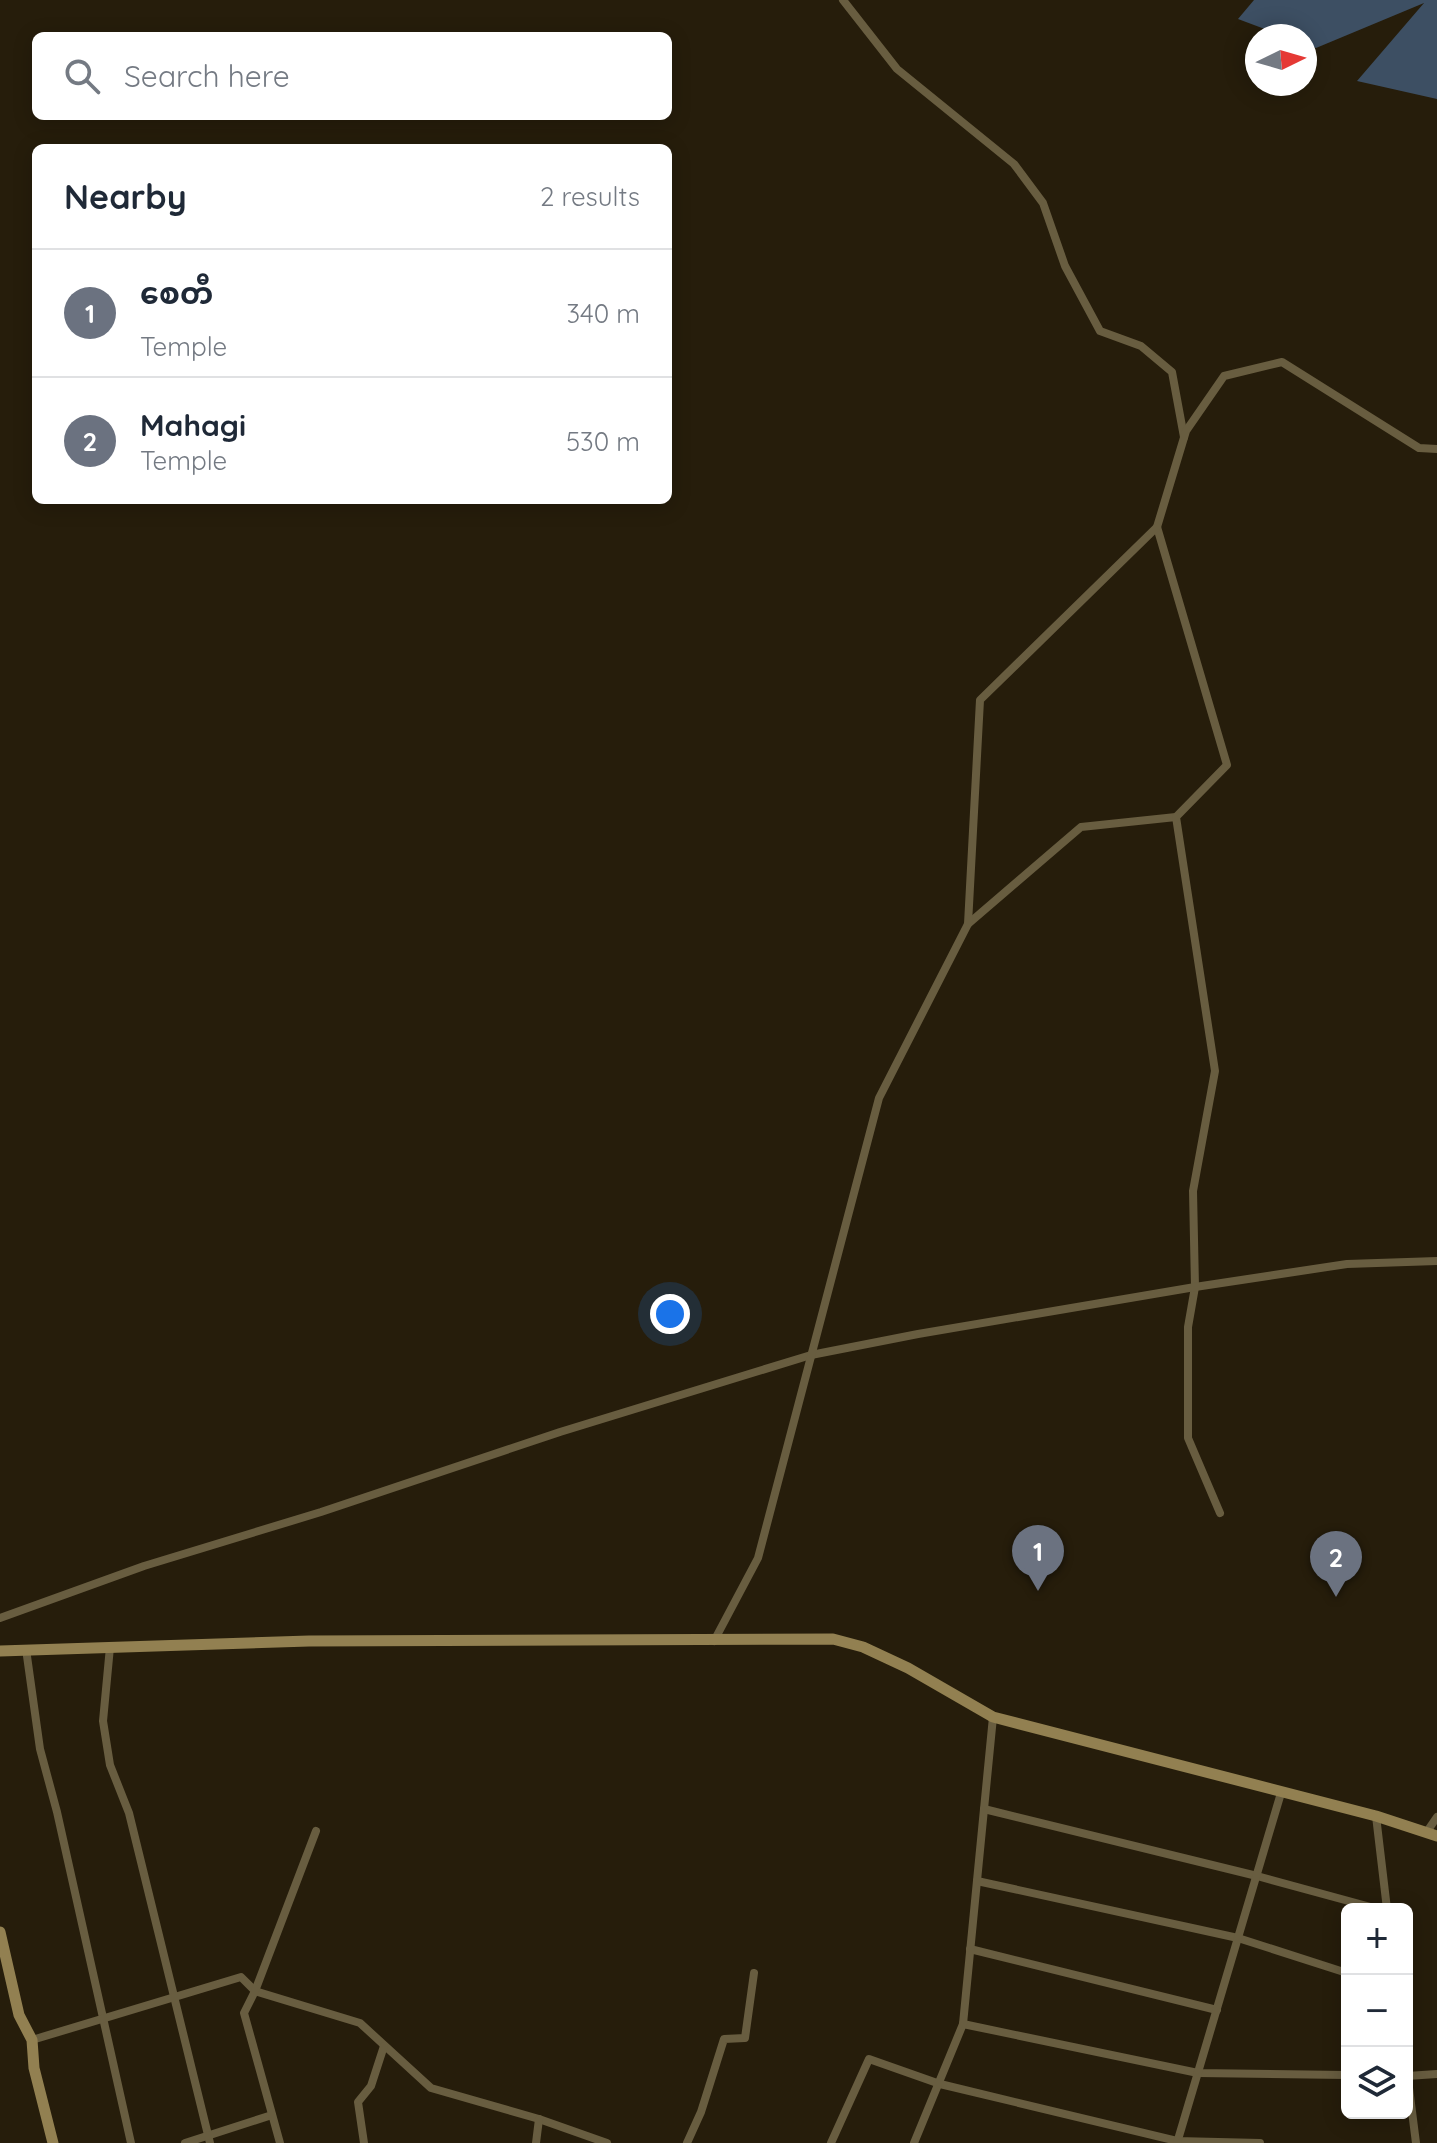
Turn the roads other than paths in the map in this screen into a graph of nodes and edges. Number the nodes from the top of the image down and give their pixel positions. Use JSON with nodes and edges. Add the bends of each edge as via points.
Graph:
{"nodes":[{"id":1,"x":843,"y":0,"type":"edge"},
{"id":2,"x":1184,"y":438,"type":"junction"},
{"id":3,"x":1437,"y":449,"type":"edge"},
{"id":4,"x":1157,"y":527,"type":"junction"},
{"id":5,"x":1176,"y":817,"type":"junction"},
{"id":6,"x":968,"y":924,"type":"junction"},
{"id":7,"x":1437,"y":1261,"type":"edge"},
{"id":8,"x":1195,"y":1287,"type":"junction"},
{"id":9,"x":811,"y":1355,"type":"junction"},
{"id":10,"x":1220,"y":1513,"type":"dead end"},
{"id":11,"x":0,"y":1618,"type":"edge"},
{"id":12,"x":714,"y":1641,"type":"junction"},
{"id":13,"x":110,"y":1647,"type":"junction"},
{"id":14,"x":26,"y":1649,"type":"junction"},
{"id":15,"x":0,"y":1651,"type":"edge"},
{"id":16,"x":993,"y":1717,"type":"junction"},
{"id":17,"x":1281,"y":1793,"type":"junction"},
{"id":18,"x":984,"y":1809,"type":"junction"},
{"id":19,"x":1376,"y":1816,"type":"junction"},
{"id":20,"x":1437,"y":1817,"type":"edge"},
{"id":21,"x":316,"y":1831,"type":"dead end"},
{"id":22,"x":1431,"y":1834,"type":"edge"},
{"id":23,"x":1257,"y":1876,"type":"junction"},
{"id":24,"x":977,"y":1881,"type":"junction"},
{"id":25,"x":1356,"y":1903,"type":"edge"},
{"id":26,"x":1386,"y":1903,"type":"edge"},
{"id":27,"x":0,"y":1932,"type":"edge"},
{"id":28,"x":1238,"y":1938,"type":"junction"},
{"id":29,"x":970,"y":1949,"type":"junction"},
{"id":30,"x":1341,"y":1971,"type":"edge"},
{"id":31,"x":754,"y":1973,"type":"dead end"},
{"id":32,"x":255,"y":1991,"type":"junction"},
{"id":33,"x":174,"y":1997,"type":"junction"},
{"id":34,"x":1217,"y":2010,"type":"junction"},
{"id":35,"x":103,"y":2018,"type":"junction"},
{"id":36,"x":963,"y":2024,"type":"junction"},
{"id":37,"x":32,"y":2040,"type":"junction"},
{"id":38,"x":384,"y":2046,"type":"junction"},
{"id":39,"x":1198,"y":2073,"type":"junction"},
{"id":40,"x":1437,"y":2074,"type":"edge"},
{"id":41,"x":1341,"y":2075,"type":"edge"},
{"id":42,"x":1413,"y":2075,"type":"edge"},
{"id":43,"x":940,"y":2084,"type":"junction"},
{"id":44,"x":272,"y":2115,"type":"junction"},
{"id":45,"x":539,"y":2119,"type":"junction"},
{"id":46,"x":1413,"y":2119,"type":"edge"},
{"id":47,"x":209,"y":2140,"type":"edge"},
{"id":48,"x":1177,"y":2142,"type":"edge"},
{"id":49,"x":53,"y":2143,"type":"edge"},
{"id":50,"x":131,"y":2143,"type":"edge"},
{"id":51,"x":185,"y":2143,"type":"edge"},
{"id":52,"x":280,"y":2143,"type":"edge"},
{"id":53,"x":364,"y":2143,"type":"edge"},
{"id":54,"x":536,"y":2143,"type":"edge"},
{"id":55,"x":607,"y":2143,"type":"edge"},
{"id":56,"x":687,"y":2143,"type":"edge"},
{"id":57,"x":831,"y":2143,"type":"edge"},
{"id":58,"x":914,"y":2143,"type":"edge"},
{"id":59,"x":1260,"y":2143,"type":"edge"},
{"id":60,"x":1416,"y":2143,"type":"edge"}],
"edges":[{"from":1,"to":2,"type":"street","via":[[897,69],[1014,164],[1043,203],[1065,266],[1100,331],[1141,346],[1172,372]]},
{"from":2,"to":3,"type":"street","via":[[1224,376],[1282,362],[1419,448]]},
{"from":2,"to":4,"type":"street"},
{"from":4,"to":5,"type":"street","via":[[1227,765]]},
{"from":4,"to":6,"type":"street","via":[[980,700]]},
{"from":5,"to":6,"type":"street","via":[[1081,827]]},
{"from":5,"to":8,"type":"street","via":[[1215,1071],[1193,1191]]},
{"from":6,"to":9,"type":"street","via":[[879,1098]]},
{"from":7,"to":8,"type":"street","via":[[1347,1264]]},
{"from":8,"to":9,"type":"street"},
{"from":8,"to":10,"type":"street","via":[[1188,1327],[1188,1438]]},
{"from":9,"to":11,"type":"street","via":[[144,1566]]},
{"from":9,"to":12,"type":"street","via":[[758,1558]]},
{"from":12,"to":13,"type":"main road","via":[[309,1641]]},
{"from":12,"to":16,"type":"main road","via":[[833,1639],[863,1647]]},
{"from":13,"to":14,"type":"main road"},
{"from":13,"to":33,"type":"street","via":[[103,1721],[110,1765],[129,1813]]},
{"from":14,"to":15,"type":"main road"},
{"from":14,"to":35,"type":"street","via":[[40,1749]]},
{"from":16,"to":17,"type":"main road"},
{"from":16,"to":18,"type":"street"},
{"from":17,"to":19,"type":"main road"},
{"from":17,"to":23,"type":"street"},
{"from":18,"to":23,"type":"street"},
{"from":18,"to":24,"type":"street"},
{"from":19,"to":22,"type":"main road"},
{"from":19,"to":26,"type":"street"},
{"from":20,"to":22,"type":"street"},
{"from":21,"to":32,"type":"street"},
{"from":23,"to":25,"type":"street"},
{"from":23,"to":28,"type":"street"},
{"from":24,"to":28,"type":"street"},
{"from":24,"to":29,"type":"street"},
{"from":27,"to":37,"type":"main road","via":[[19,2015]]},
{"from":28,"to":30,"type":"street"},
{"from":28,"to":34,"type":"street"},
{"from":29,"to":34,"type":"street"},
{"from":29,"to":36,"type":"street"},
{"from":31,"to":56,"type":"street","via":[[745,2038],[724,2039]]},
{"from":32,"to":33,"type":"street","via":[[241,1977]]},
{"from":32,"to":38,"type":"street","via":[[360,2023]]},
{"from":32,"to":44,"type":"street","via":[[244,2013]]},
{"from":33,"to":35,"type":"street"},
{"from":33,"to":47,"type":"street"},
{"from":34,"to":39,"type":"street"},
{"from":35,"to":37,"type":"street"},
{"from":35,"to":50,"type":"street"},
{"from":36,"to":39,"type":"street"},
{"from":36,"to":43,"type":"street"},
{"from":37,"to":49,"type":"main road"},
{"from":38,"to":45,"type":"street","via":[[431,2088]]},
{"from":38,"to":53,"type":"street","via":[[371,2086],[358,2102]]},
{"from":39,"to":41,"type":"street"},
{"from":39,"to":48,"type":"street"},
{"from":40,"to":42,"type":"street"},
{"from":43,"to":48,"type":"street"},
{"from":43,"to":57,"type":"street","via":[[869,2059]]},
{"from":43,"to":58,"type":"street"},
{"from":44,"to":47,"type":"street"},
{"from":44,"to":52,"type":"street"},
{"from":45,"to":54,"type":"street"},
{"from":45,"to":55,"type":"street"},
{"from":46,"to":60,"type":"street"},
{"from":47,"to":51,"type":"street"},
{"from":48,"to":59,"type":"street"}]}
